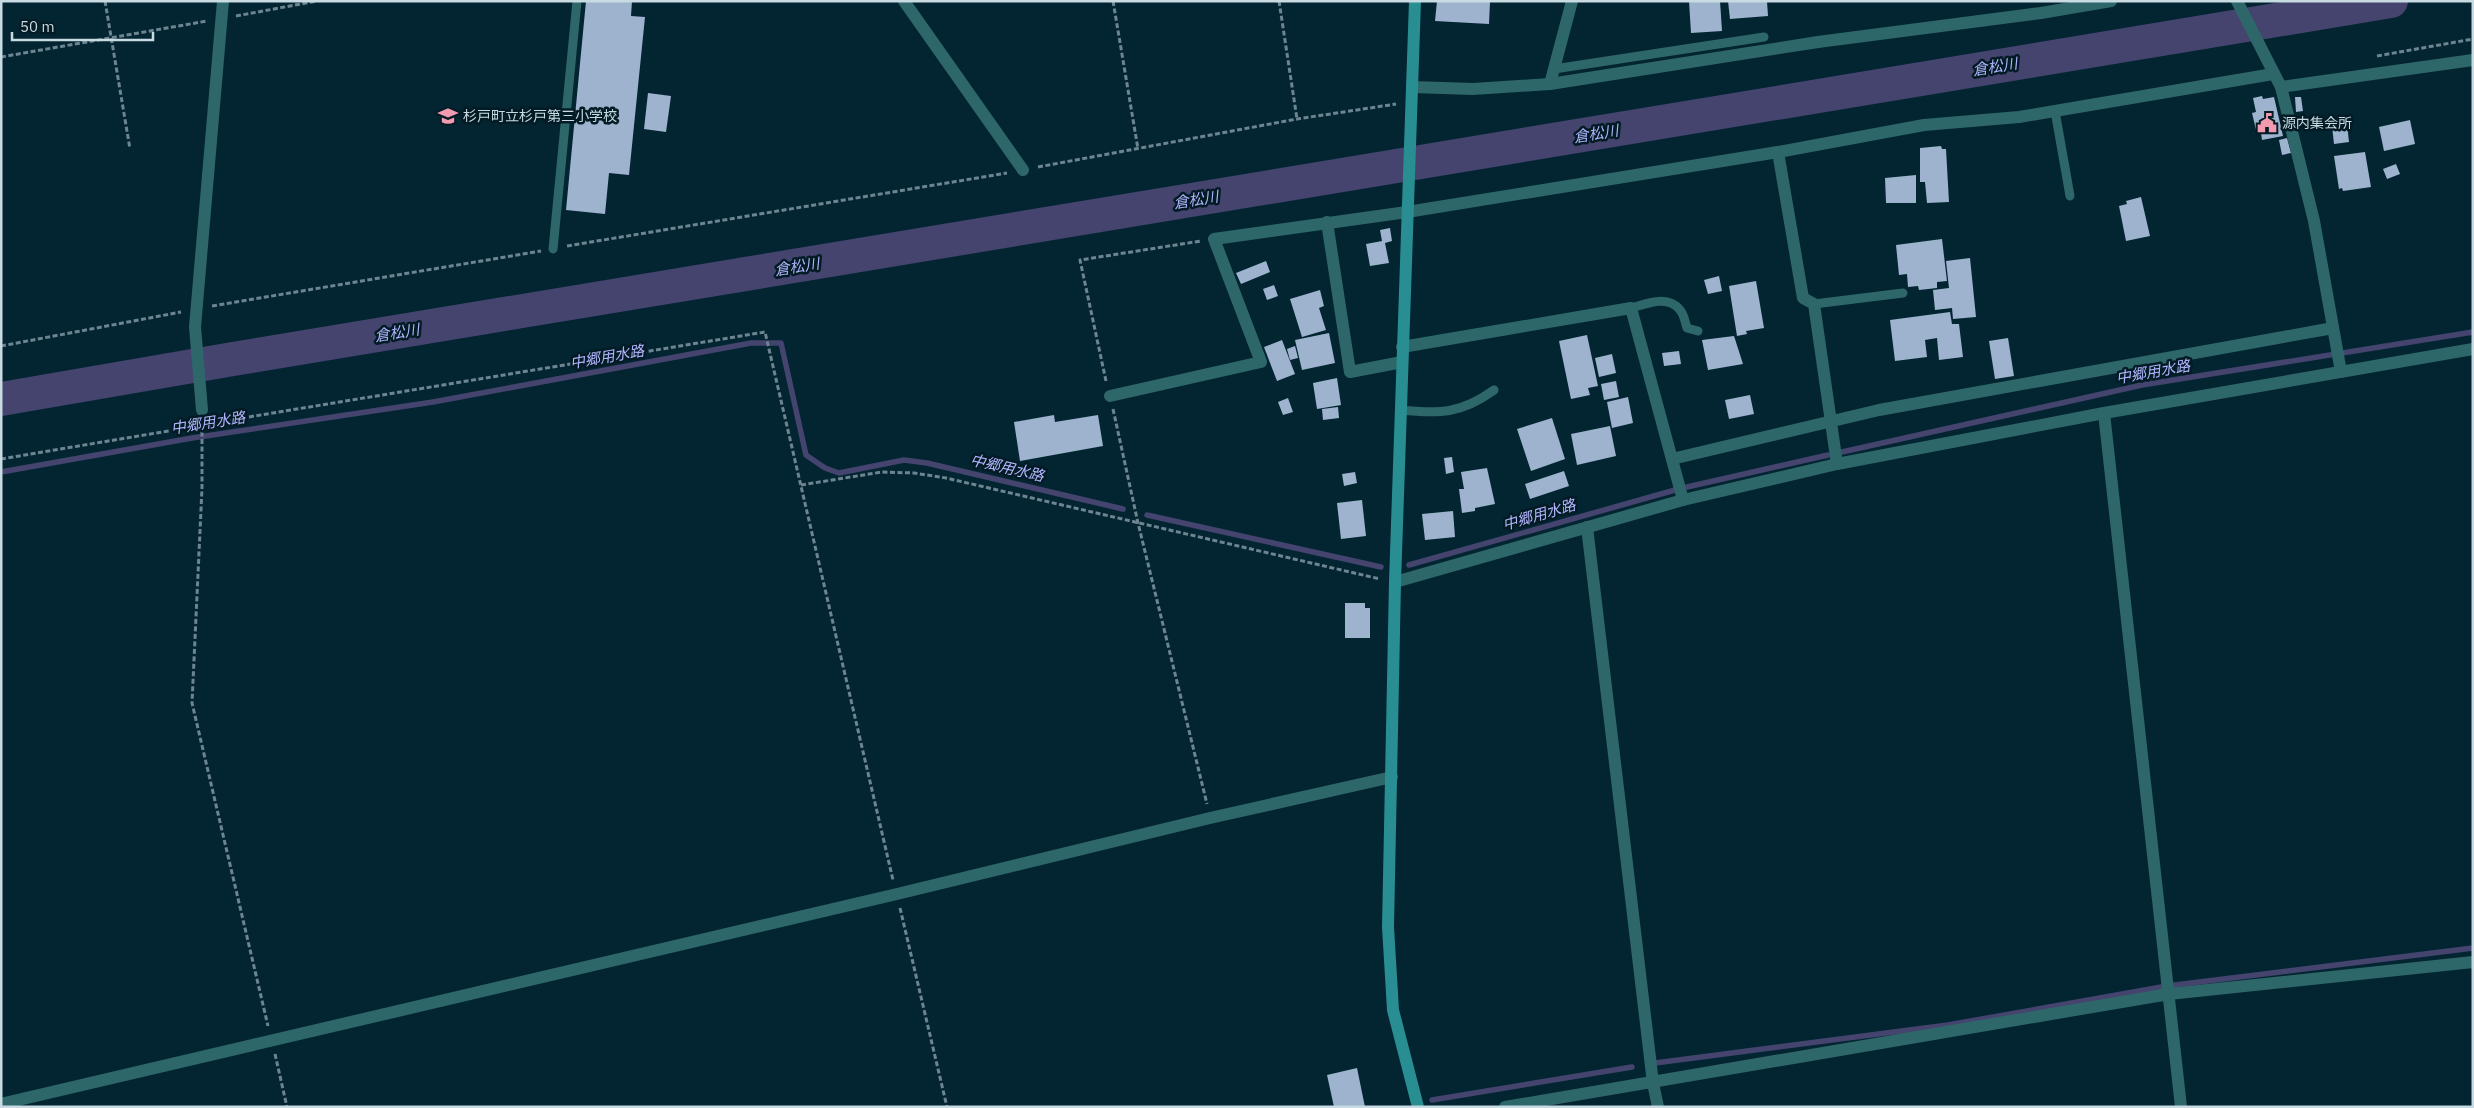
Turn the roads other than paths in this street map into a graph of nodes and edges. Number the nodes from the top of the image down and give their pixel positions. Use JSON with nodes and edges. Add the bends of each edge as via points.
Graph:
{"nodes":[{"id":1,"x":223,"y":1,"type":"edge"},
{"id":2,"x":577,"y":1,"type":"edge"},
{"id":3,"x":904,"y":1,"type":"edge"},
{"id":4,"x":1415,"y":1,"type":"edge"},
{"id":5,"x":1572,"y":1,"type":"edge"},
{"id":6,"x":2111,"y":1,"type":"edge"},
{"id":7,"x":2237,"y":1,"type":"edge"},
{"id":8,"x":2040,"y":7,"type":"edge"},
{"id":9,"x":1764,"y":37,"type":"dead end"},
{"id":10,"x":2473,"y":60,"type":"edge"},
{"id":11,"x":1554,"y":69,"type":"junction"},
{"id":12,"x":2273,"y":74,"type":"junction"},
{"id":13,"x":1550,"y":84,"type":"junction"},
{"id":14,"x":1412,"y":87,"type":"junction"},
{"id":15,"x":2281,"y":87,"type":"junction"},
{"id":16,"x":2055,"y":111,"type":"junction"},
{"id":17,"x":1778,"y":152,"type":"junction"},
{"id":18,"x":1023,"y":170,"type":"road end"},
{"id":19,"x":2070,"y":196,"type":"dead end"},
{"id":20,"x":1407,"y":208,"type":"junction"},
{"id":21,"x":1327,"y":222,"type":"junction"},
{"id":22,"x":553,"y":248,"type":"road end"},
{"id":23,"x":1903,"y":293,"type":"dead end"},
{"id":24,"x":1814,"y":304,"type":"junction"},
{"id":25,"x":1631,"y":308,"type":"junction"},
{"id":26,"x":2333,"y":328,"type":"junction"},
{"id":27,"x":1698,"y":331,"type":"dead end"},
{"id":28,"x":1402,"y":347,"type":"junction"},
{"id":29,"x":2473,"y":349,"type":"edge"},
{"id":30,"x":1402,"y":362,"type":"junction"},
{"id":31,"x":2341,"y":372,"type":"junction"},
{"id":32,"x":1494,"y":390,"type":"dead end"},
{"id":33,"x":1110,"y":396,"type":"road end"},
{"id":34,"x":202,"y":410,"type":"road end"},
{"id":35,"x":1400,"y":410,"type":"junction"},
{"id":36,"x":2104,"y":413,"type":"junction"},
{"id":37,"x":1831,"y":422,"type":"junction"},
{"id":38,"x":1672,"y":459,"type":"junction"},
{"id":39,"x":1837,"y":464,"type":"junction"},
{"id":40,"x":1683,"y":500,"type":"junction"},
{"id":41,"x":1587,"y":527,"type":"junction"},
{"id":42,"x":1395,"y":582,"type":"junction"},
{"id":43,"x":1392,"y":777,"type":"junction"},
{"id":44,"x":2473,"y":962,"type":"edge"},
{"id":45,"x":2169,"y":994,"type":"junction"},
{"id":46,"x":1653,"y":1083,"type":"junction"},
{"id":47,"x":1,"y":1104,"type":"edge"},
{"id":48,"x":1418,"y":1107,"type":"edge"},
{"id":49,"x":1505,"y":1107,"type":"edge"},
{"id":50,"x":1658,"y":1107,"type":"edge"},
{"id":51,"x":2181,"y":1107,"type":"edge"}],
"edges":[{"from":1,"to":34,"type":"street","via":[[196,327]]},
{"from":2,"to":22,"type":"lane"},
{"from":3,"to":18,"type":"street"},
{"from":4,"to":14,"type":"street"},
{"from":5,"to":11,"type":"street"},
{"from":6,"to":8,"type":"street"},
{"from":7,"to":12,"type":"street"},
{"from":8,"to":13,"type":"street"},
{"from":9,"to":11,"type":"lane"},
{"from":10,"to":15,"type":"street"},
{"from":11,"to":13,"type":"street"},
{"from":12,"to":15,"type":"street"},
{"from":12,"to":16,"type":"street"},
{"from":13,"to":14,"type":"street","via":[[1474,89]]},
{"from":14,"to":20,"type":"street"},
{"from":15,"to":26,"type":"street","via":[[2314,221]]},
{"from":16,"to":17,"type":"street","via":[[1924,125]]},
{"from":16,"to":19,"type":"lane"},
{"from":17,"to":20,"type":"street"},
{"from":17,"to":24,"type":"street","via":[[1803,298]]},
{"from":20,"to":21,"type":"street"},
{"from":20,"to":28,"type":"street"},
{"from":21,"to":30,"type":"street","via":[[1350,372]]},
{"from":21,"to":33,"type":"street","via":[[1214,239],[1261,362]]},
{"from":23,"to":24,"type":"lane"},
{"from":24,"to":37,"type":"street"},
{"from":25,"to":27,"type":"lane","via":[[1667,301],[1681,311],[1687,328]]},
{"from":25,"to":28,"type":"street"},
{"from":25,"to":38,"type":"street"},
{"from":26,"to":31,"type":"street"},
{"from":26,"to":37,"type":"street","via":[[1879,410]]},
{"from":28,"to":30,"type":"street"},
{"from":29,"to":31,"type":"street"},
{"from":30,"to":35,"type":"street"},
{"from":31,"to":36,"type":"street"},
{"from":32,"to":35,"type":"lane","via":[[1478,402],[1458,410],[1432,413]]},
{"from":35,"to":42,"type":"street"},
{"from":36,"to":39,"type":"street"},
{"from":36,"to":45,"type":"street"},
{"from":37,"to":38,"type":"street"},
{"from":37,"to":39,"type":"street"},
{"from":38,"to":40,"type":"street"},
{"from":39,"to":40,"type":"street"},
{"from":40,"to":41,"type":"street"},
{"from":41,"to":42,"type":"street"},
{"from":41,"to":46,"type":"street"},
{"from":42,"to":43,"type":"street"},
{"from":43,"to":47,"type":"street"},
{"from":43,"to":48,"type":"street","via":[[1388,927],[1393,1010]]},
{"from":44,"to":45,"type":"street"},
{"from":45,"to":46,"type":"street"},
{"from":45,"to":51,"type":"street"},
{"from":46,"to":49,"type":"street"},
{"from":46,"to":50,"type":"street"}]}
